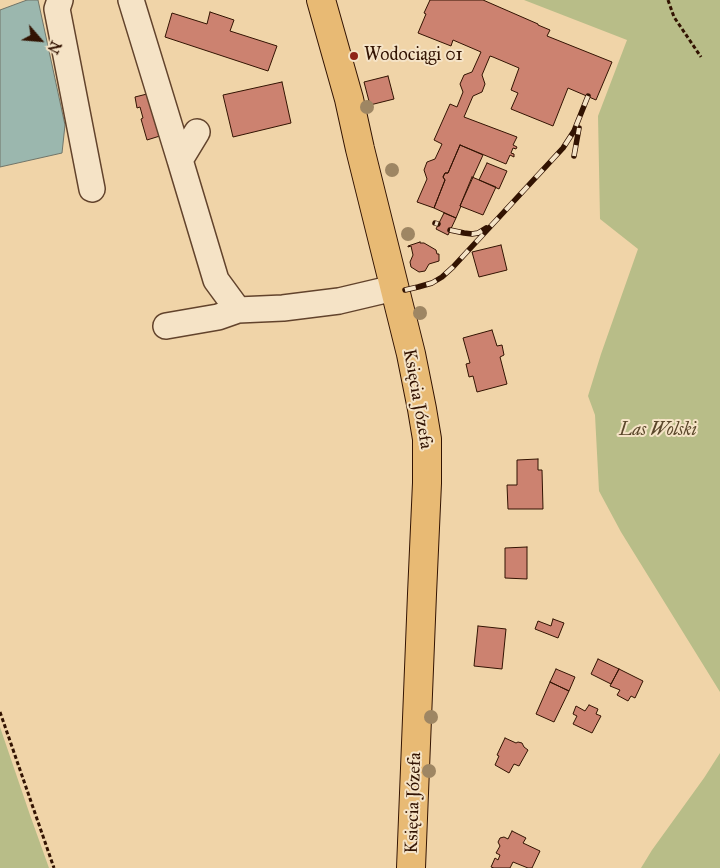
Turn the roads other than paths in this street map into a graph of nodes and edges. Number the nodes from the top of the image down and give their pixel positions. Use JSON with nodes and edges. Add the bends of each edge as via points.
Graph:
{"nodes":[{"id":1,"x":60,"y":0,"type":"edge"},
{"id":2,"x":132,"y":0,"type":"edge"},
{"id":3,"x":322,"y":0,"type":"edge"},
{"id":4,"x":197,"y":132,"type":"dead end"},
{"id":5,"x":66,"y":138,"type":"dead end"},
{"id":6,"x":180,"y":160,"type":"junction"},
{"id":7,"x":87,"y":164,"type":"junction"},
{"id":8,"x":92,"y":190,"type":"dead end"},
{"id":9,"x":394,"y":288,"type":"junction"},
{"id":10,"x":238,"y":310,"type":"junction"},
{"id":11,"x":166,"y":326,"type":"dead end"},
{"id":12,"x":411,"y":868,"type":"edge"}],
"edges":[{"from":1,"to":7,"type":"lane","via":[[57,8]]},
{"from":2,"to":6,"type":"lane"},
{"from":3,"to":9,"type":"main road","name":"Księcia Józefa"},
{"from":4,"to":6,"type":"lane"},
{"from":5,"to":7,"type":"lane"},
{"from":6,"to":10,"type":"lane","via":[[216,280]]},
{"from":7,"to":8,"type":"lane"},
{"from":9,"to":10,"type":"lane","via":[[283,308]]},
{"from":9,"to":12,"type":"main road","name":"Księcia Józefa","via":[[415,372],[427,449]]},
{"from":10,"to":11,"type":"lane"}]}
